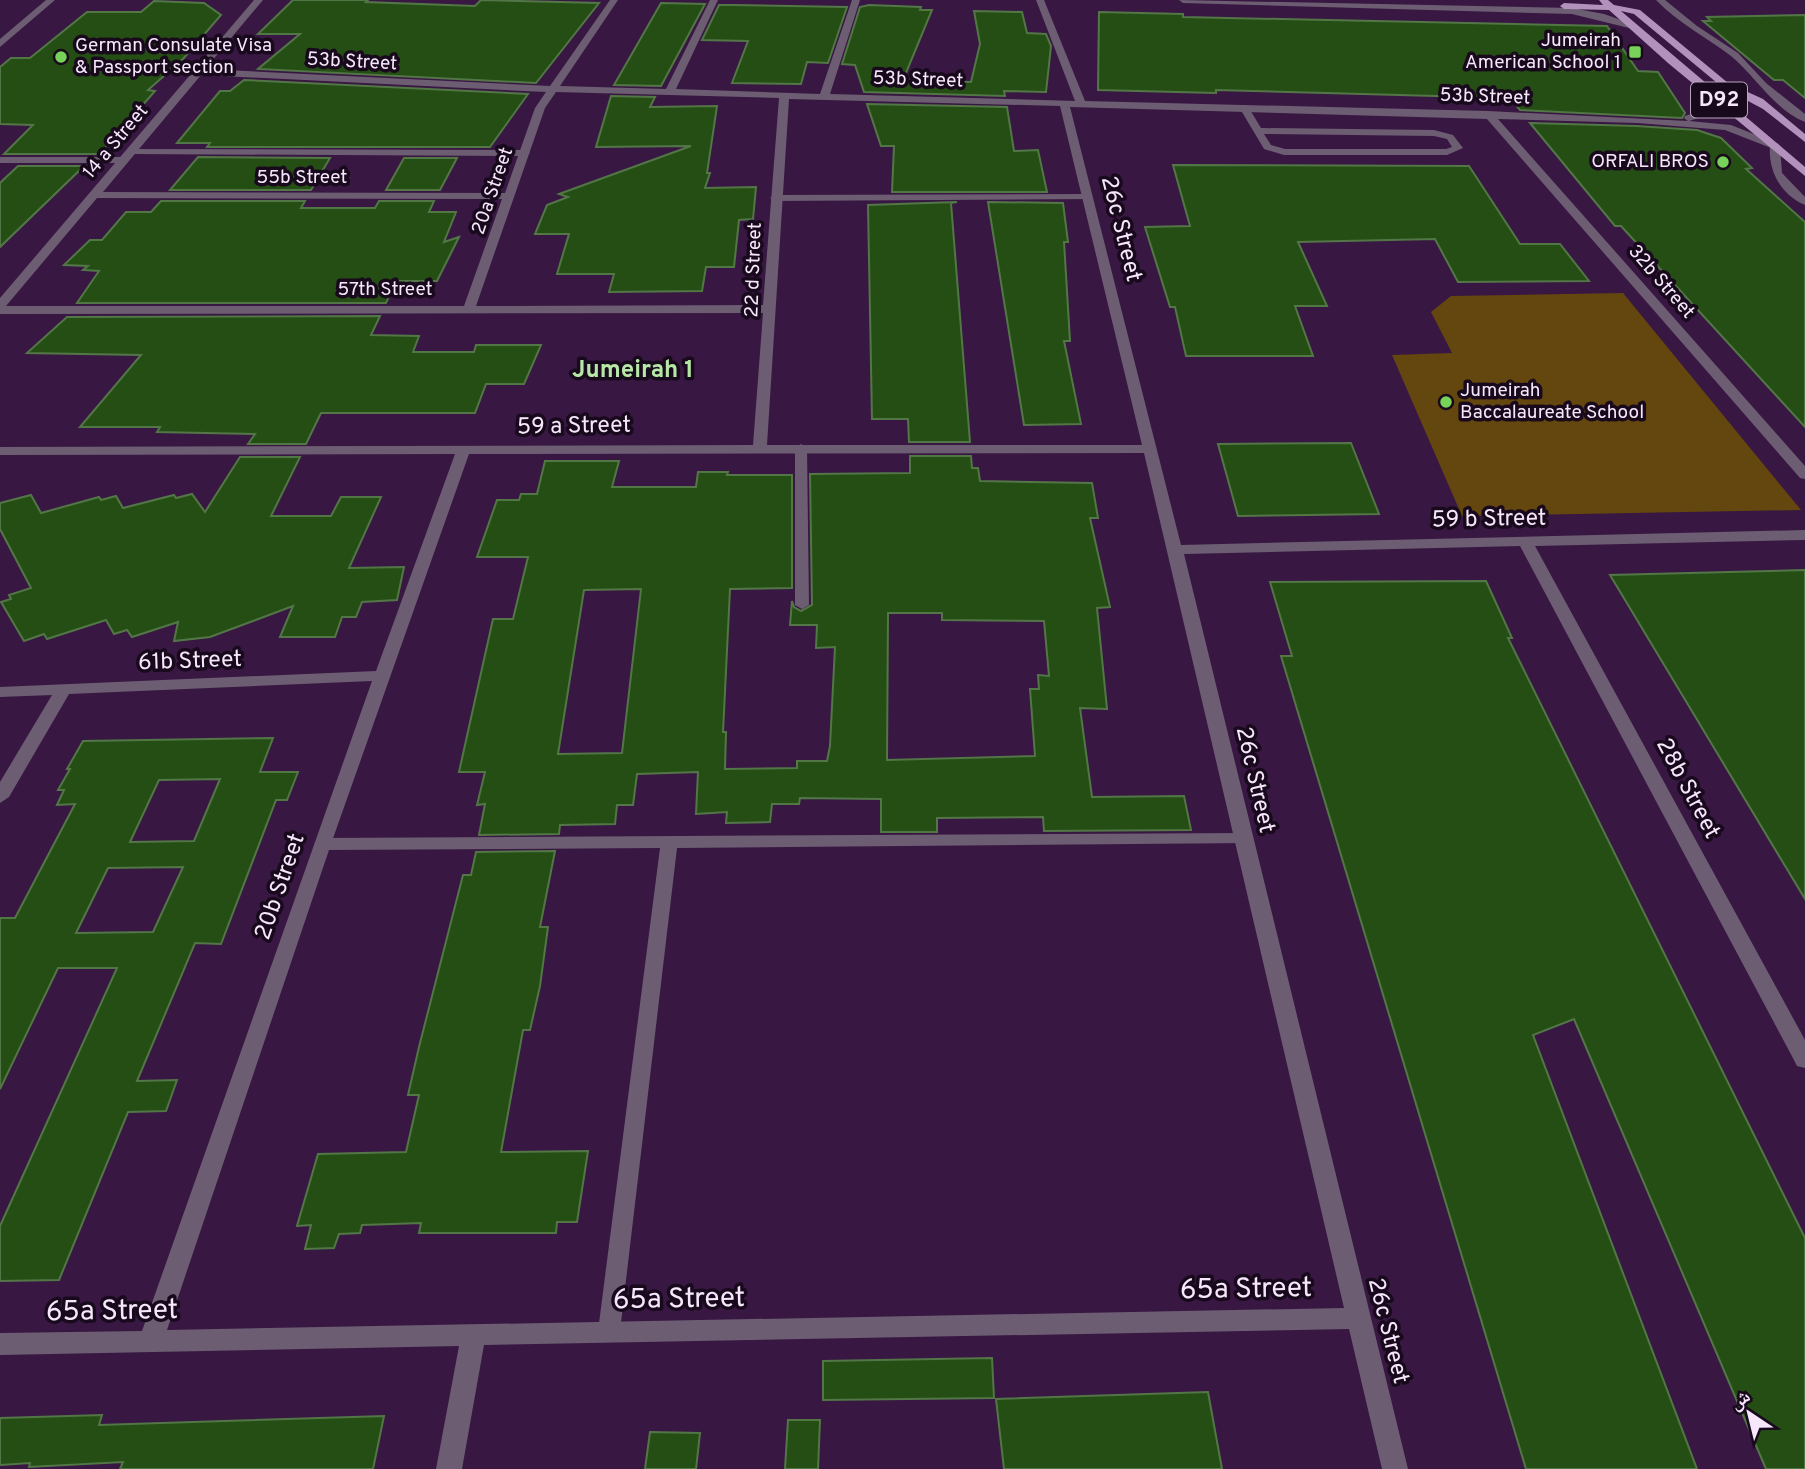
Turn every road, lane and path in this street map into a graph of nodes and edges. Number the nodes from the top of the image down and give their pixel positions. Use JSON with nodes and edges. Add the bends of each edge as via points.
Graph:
{"nodes":[{"id":1,"x":51,"y":0,"type":"edge"},
{"id":2,"x":259,"y":0,"type":"edge"},
{"id":3,"x":614,"y":0,"type":"edge"},
{"id":4,"x":714,"y":0,"type":"edge"},
{"id":5,"x":856,"y":0,"type":"edge"},
{"id":6,"x":1040,"y":0,"type":"edge"},
{"id":7,"x":1183,"y":0,"type":"edge"},
{"id":8,"x":1589,"y":0,"type":"edge"},
{"id":9,"x":1602,"y":0,"type":"edge"},
{"id":10,"x":1638,"y":0,"type":"edge"},
{"id":11,"x":1660,"y":0,"type":"edge"},
{"id":12,"x":1407,"y":3,"type":"edge"},
{"id":13,"x":1564,"y":6,"type":"junction"},
{"id":14,"x":1507,"y":8,"type":"junction"},
{"id":15,"x":1612,"y":8,"type":"junction"},
{"id":16,"x":1633,"y":26,"type":"junction"},
{"id":17,"x":0,"y":44,"type":"edge"},
{"id":18,"x":198,"y":72,"type":"junction"},
{"id":19,"x":556,"y":89,"type":"junction"},
{"id":20,"x":670,"y":91,"type":"junction"},
{"id":21,"x":784,"y":94,"type":"junction"},
{"id":22,"x":825,"y":95,"type":"junction"},
{"id":23,"x":1716,"y":98,"type":"junction"},
{"id":24,"x":1072,"y":102,"type":"junction"},
{"id":25,"x":1244,"y":107,"type":"junction"},
{"id":26,"x":1768,"y":108,"type":"junction"},
{"id":27,"x":1488,"y":114,"type":"junction"},
{"id":28,"x":1805,"y":119,"type":"edge"},
{"id":29,"x":1637,"y":120,"type":"junction"},
{"id":30,"x":1258,"y":131,"type":"junction"},
{"id":31,"x":1805,"y":139,"type":"edge"},
{"id":32,"x":1775,"y":146,"type":"junction"},
{"id":33,"x":525,"y":153,"type":"junction"},
{"id":34,"x":127,"y":155,"type":"junction"},
{"id":35,"x":0,"y":160,"type":"edge"},
{"id":36,"x":1805,"y":173,"type":"edge"},
{"id":37,"x":94,"y":195,"type":"junction"},
{"id":38,"x":510,"y":196,"type":"junction"},
{"id":39,"x":1087,"y":197,"type":"junction"},
{"id":40,"x":775,"y":198,"type":"junction"},
{"id":41,"x":1805,"y":202,"type":"edge"},
{"id":42,"x":0,"y":308,"type":"edge"},
{"id":43,"x":469,"y":309,"type":"junction"},
{"id":44,"x":771,"y":309,"type":"junction"},
{"id":45,"x":760,"y":448,"type":"junction"},
{"id":46,"x":801,"y":448,"type":"junction"},
{"id":47,"x":1149,"y":449,"type":"junction"},
{"id":48,"x":0,"y":451,"type":"edge"},
{"id":49,"x":463,"y":451,"type":"junction"},
{"id":50,"x":1805,"y":475,"type":"edge"},
{"id":51,"x":1805,"y":534,"type":"edge"},
{"id":52,"x":1525,"y":542,"type":"junction"},
{"id":53,"x":1175,"y":550,"type":"junction"},
{"id":54,"x":802,"y":605,"type":"dead end"},
{"id":55,"x":381,"y":676,"type":"junction"},
{"id":56,"x":63,"y":690,"type":"junction"},
{"id":57,"x":0,"y":692,"type":"edge"},
{"id":58,"x":0,"y":797,"type":"edge"},
{"id":59,"x":1243,"y":839,"type":"junction"},
{"id":60,"x":669,"y":841,"type":"junction"},
{"id":61,"x":322,"y":844,"type":"junction"},
{"id":62,"x":1805,"y":1060,"type":"edge"},
{"id":63,"x":1359,"y":1318,"type":"junction"},
{"id":64,"x":609,"y":1331,"type":"junction"},
{"id":65,"x":474,"y":1333,"type":"junction"},
{"id":66,"x":151,"y":1340,"type":"junction"},
{"id":67,"x":0,"y":1344,"type":"edge"},
{"id":68,"x":449,"y":1469,"type":"edge"},
{"id":69,"x":1395,"y":1469,"type":"edge"}],
"edges":[{"from":1,"to":17,"type":"street"},
{"from":2,"to":18,"type":"street","name":"14 a Street"},
{"from":3,"to":19,"type":"street","name":"20a Street"},
{"from":4,"to":20,"type":"street"},
{"from":5,"to":22,"type":"street"},
{"from":6,"to":24,"type":"street","name":"26c Street"},
{"from":7,"to":12,"type":"street"},
{"from":8,"to":13,"type":"street"},
{"from":9,"to":15,"type":"main road","number":"D92"},
{"from":10,"to":26,"type":"main road","number":"D92"},
{"from":11,"to":28,"type":"street","via":[[1744,63]]},
{"from":12,"to":14,"type":"street"},
{"from":13,"to":14,"type":"street"},
{"from":13,"to":15,"type":"main road"},
{"from":14,"to":16,"type":"street","via":[[1591,14]]},
{"from":15,"to":16,"type":"main road","number":"D92"},
{"from":15,"to":26,"type":"main road","via":[[1637,12],[1725,85]]},
{"from":16,"to":23,"type":"main road","number":"D92"},
{"from":18,"to":19,"type":"street","name":"53b Street"},
{"from":18,"to":34,"type":"street","name":"14 a Street"},
{"from":19,"to":20,"type":"street","name":"53b Street"},
{"from":19,"to":33,"type":"street","name":"20a Street","via":[[540,108]]},
{"from":20,"to":21,"type":"street","name":"53b Street"},
{"from":21,"to":22,"type":"street","name":"53b Street"},
{"from":21,"to":40,"type":"street","name":"22 d Street"},
{"from":22,"to":24,"type":"street","name":"53b Street"},
{"from":23,"to":29,"type":"street","name":"53b Street","via":[[1714,110],[1703,116]]},
{"from":23,"to":32,"type":"main road","number":"D92"},
{"from":24,"to":25,"type":"street","name":"53b Street"},
{"from":24,"to":39,"type":"street","name":"26c Street"},
{"from":25,"to":27,"type":"street","name":"53b Street"},
{"from":25,"to":30,"type":"lane"},
{"from":26,"to":31,"type":"main road","number":"D92"},
{"from":27,"to":29,"type":"street","name":"53b Street"},
{"from":27,"to":50,"type":"street","name":"32b Street"},
{"from":29,"to":32,"type":"street","name":"53b Street","via":[[1727,127]]},
{"from":30,"to":30,"type":"lane","via":[[1267,147],[1284,152],[1447,152],[1458,148],[1450,137],[1440,134]]},
{"from":32,"to":36,"type":"main road","number":"D92"},
{"from":32,"to":41,"type":"lane","via":[[1775,173]]},
{"from":33,"to":34,"type":"lane"},
{"from":33,"to":38,"type":"street","name":"20a Street"},
{"from":34,"to":35,"type":"lane"},
{"from":34,"to":37,"type":"street","name":"14 a Street"},
{"from":37,"to":38,"type":"street","name":"55b Street"},
{"from":37,"to":42,"type":"street","name":"14 a Street"},
{"from":38,"to":43,"type":"street","name":"20a Street"},
{"from":39,"to":40,"type":"lane"},
{"from":39,"to":47,"type":"street","name":"26c Street"},
{"from":40,"to":44,"type":"street","name":"22 d Street"},
{"from":42,"to":43,"type":"street","name":"57th Street"},
{"from":43,"to":44,"type":"street","name":"57th Street"},
{"from":44,"to":45,"type":"street","name":"22 d Street"},
{"from":45,"to":46,"type":"street","name":"59 a Street"},
{"from":45,"to":49,"type":"street","name":"59 a Street"},
{"from":46,"to":47,"type":"street","name":"59 a Street"},
{"from":46,"to":54,"type":"lane"},
{"from":47,"to":53,"type":"street","name":"26c Street"},
{"from":48,"to":49,"type":"street","name":"59 a Street"},
{"from":49,"to":55,"type":"street","name":"20b Street"},
{"from":51,"to":52,"type":"street","name":"59 b Street"},
{"from":52,"to":53,"type":"street","name":"59 b Street"},
{"from":52,"to":62,"type":"street","name":"28b Street"},
{"from":53,"to":59,"type":"street","name":"26c Street"},
{"from":55,"to":56,"type":"street","name":"61b Street"},
{"from":55,"to":61,"type":"street","name":"20b Street"},
{"from":56,"to":57,"type":"street","name":"61b Street"},
{"from":56,"to":58,"type":"street"},
{"from":59,"to":60,"type":"lane"},
{"from":59,"to":63,"type":"street","name":"26c Street"},
{"from":60,"to":61,"type":"lane"},
{"from":60,"to":64,"type":"lane"},
{"from":61,"to":66,"type":"street","name":"20b Street"},
{"from":63,"to":64,"type":"street","name":"65a Street"},
{"from":63,"to":69,"type":"street","name":"26c Street"},
{"from":64,"to":65,"type":"street","name":"65a Street"},
{"from":65,"to":66,"type":"street","name":"65a Street"},
{"from":65,"to":68,"type":"street"},
{"from":66,"to":67,"type":"street","name":"65a Street"}]}
